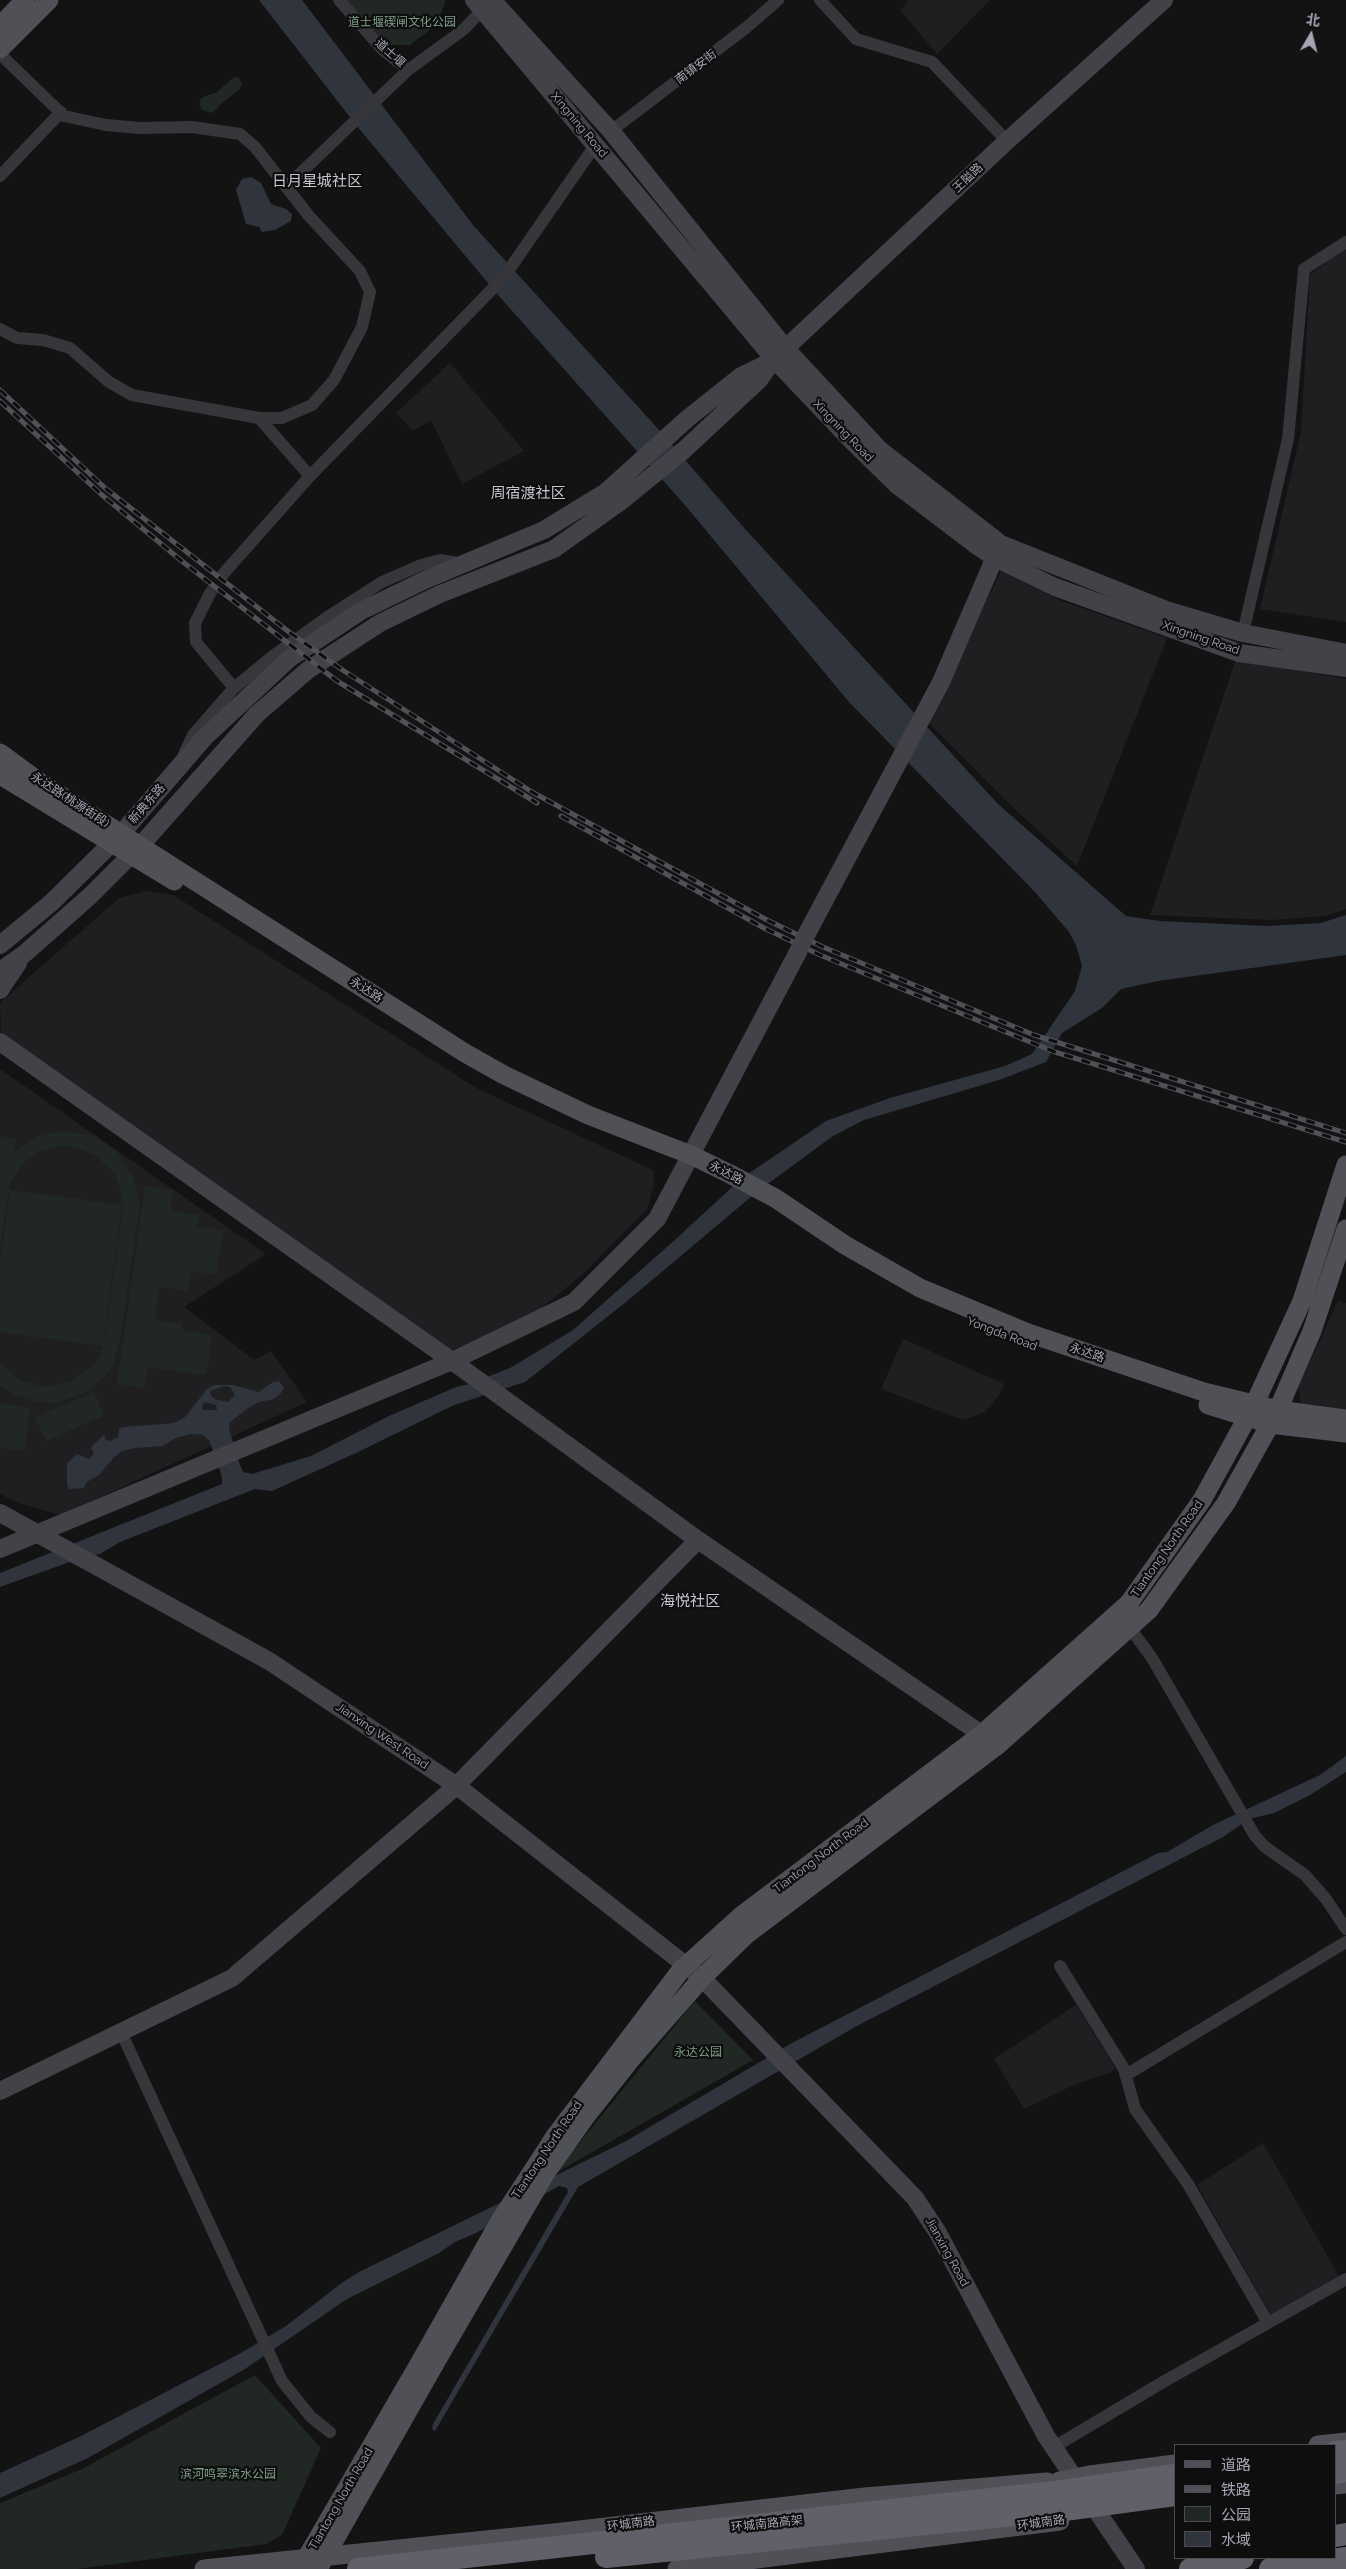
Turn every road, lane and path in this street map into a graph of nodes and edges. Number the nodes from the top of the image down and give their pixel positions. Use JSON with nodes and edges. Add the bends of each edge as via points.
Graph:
{"nodes":[{"id":1,"x":25,"y":0,"type":"edge"},
{"id":2,"x":49,"y":0,"type":"edge"},
{"id":3,"x":339,"y":0,"type":"edge"},
{"id":4,"x":778,"y":0,"type":"edge"},
{"id":5,"x":820,"y":0,"type":"edge"},
{"id":6,"x":1164,"y":0,"type":"edge"},
{"id":7,"x":485,"y":2,"type":"edge"},
{"id":8,"x":0,"y":26,"type":"edge"},
{"id":9,"x":0,"y":49,"type":"edge"},
{"id":10,"x":0,"y":54,"type":"edge"},
{"id":11,"x":408,"y":70,"type":"junction"},
{"id":12,"x":60,"y":112,"type":"junction"},
{"id":13,"x":611,"y":131,"type":"junction"},
{"id":14,"x":1007,"y":142,"type":"junction"},
{"id":15,"x":596,"y":144,"type":"junction"},
{"id":16,"x":0,"y":176,"type":"edge"},
{"id":17,"x":286,"y":187,"type":"junction"},
{"id":18,"x":1346,"y":242,"type":"edge"},
{"id":19,"x":0,"y":329,"type":"edge"},
{"id":20,"x":780,"y":354,"type":"junction"},
{"id":21,"x":259,"y":418,"type":"junction"},
{"id":22,"x":310,"y":476,"type":"junction"},
{"id":23,"x":998,"y":551,"type":"junction"},
{"id":24,"x":464,"y":564,"type":"junction"},
{"id":25,"x":224,"y":573,"type":"tunnel mouth"},
{"id":26,"x":209,"y":595,"type":"tunnel mouth"},
{"id":27,"x":1243,"y":633,"type":"junction"},
{"id":28,"x":1346,"y":653,"type":"edge"},
{"id":29,"x":1346,"y":668,"type":"edge"},
{"id":30,"x":234,"y":688,"type":"junction"},
{"id":31,"x":0,"y":753,"type":"edge"},
{"id":32,"x":177,"y":769,"type":"junction"},
{"id":33,"x":0,"y":775,"type":"edge"},
{"id":34,"x":116,"y":839,"type":"junction"},
{"id":35,"x":136,"y":850,"type":"junction"},
{"id":36,"x":0,"y":945,"type":"edge"},
{"id":37,"x":23,"y":955,"type":"junction"},
{"id":38,"x":0,"y":971,"type":"edge"},
{"id":39,"x":0,"y":990,"type":"edge"},
{"id":40,"x":0,"y":1042,"type":"edge"},
{"id":41,"x":688,"y":1160,"type":"junction"},
{"id":42,"x":1346,"y":1165,"type":"edge"},
{"id":43,"x":1346,"y":1229,"type":"edge"},
{"id":44,"x":458,"y":1366,"type":"junction"},
{"id":45,"x":1251,"y":1412,"type":"junction"},
{"id":46,"x":1274,"y":1417,"type":"junction"},
{"id":47,"x":1346,"y":1419,"type":"edge"},
{"id":48,"x":1346,"y":1433,"type":"edge"},
{"id":49,"x":0,"y":1513,"type":"edge"},
{"id":50,"x":0,"y":1522,"type":"edge"},
{"id":51,"x":41,"y":1536,"type":"junction"},
{"id":52,"x":698,"y":1540,"type":"junction"},
{"id":53,"x":0,"y":1549,"type":"edge"},
{"id":54,"x":1130,"y":1628,"type":"junction"},
{"id":55,"x":982,"y":1734,"type":"junction"},
{"id":56,"x":998,"y":1745,"type":"junction"},
{"id":57,"x":457,"y":1786,"type":"junction"},
{"id":58,"x":1346,"y":1929,"type":"edge"},
{"id":59,"x":1346,"y":1942,"type":"edge"},
{"id":60,"x":686,"y":1966,"type":"junction"},
{"id":61,"x":1060,"y":1966,"type":"dead end"},
{"id":62,"x":702,"y":1978,"type":"junction"},
{"id":63,"x":121,"y":2032,"type":"junction"},
{"id":64,"x":1126,"y":2075,"type":"junction"},
{"id":65,"x":0,"y":2091,"type":"edge"},
{"id":66,"x":1346,"y":2280,"type":"edge"},
{"id":67,"x":1268,"y":2323,"type":"junction"},
{"id":68,"x":428,"y":2362,"type":"junction"},
{"id":69,"x":330,"y":2432,"type":"dead end"},
{"id":70,"x":1346,"y":2442,"type":"edge"},
{"id":71,"x":1327,"y":2444,"type":"edge"},
{"id":72,"x":1054,"y":2447,"type":"junction"},
{"id":73,"x":1174,"y":2464,"type":"edge"},
{"id":74,"x":1174,"y":2475,"type":"edge"},
{"id":75,"x":1174,"y":2495,"type":"edge"},
{"id":76,"x":1174,"y":2506,"type":"edge"},
{"id":77,"x":1346,"y":2558,"type":"edge"},
{"id":78,"x":1238,"y":2559,"type":"edge"},
{"id":79,"x":204,"y":2569,"type":"edge"},
{"id":80,"x":300,"y":2569,"type":"edge"},
{"id":81,"x":318,"y":2569,"type":"edge"},
{"id":82,"x":358,"y":2569,"type":"edge"},
{"id":83,"x":491,"y":2569,"type":"edge"},
{"id":84,"x":676,"y":2569,"type":"edge"},
{"id":85,"x":1136,"y":2569,"type":"edge"},
{"id":86,"x":1190,"y":2569,"type":"edge"},
{"id":87,"x":1270,"y":2569,"type":"edge"}],
"edges":[{"from":1,"to":8,"type":"main road"},
{"from":2,"to":9,"type":"main road"},
{"from":3,"to":11,"type":"street","name":"道士堰","via":[[382,49]]},
{"from":4,"to":13,"type":"street","name":"南镇安街"},
{"from":5,"to":14,"type":"street","via":[[856,39],[932,62]]},
{"from":6,"to":14,"type":"street","name":"王隘路"},
{"from":7,"to":11,"type":"street","name":"道士堰","via":[[463,30]]},
{"from":7,"to":13,"type":"street","name":"Xingning Road"},
{"from":7,"to":15,"type":"street","name":"Xingning Road"},
{"from":10,"to":12,"type":"street"},
{"from":11,"to":17,"type":"street"},
{"from":12,"to":16,"type":"street"},
{"from":12,"to":17,"type":"street","via":[[64,116],[106,125],[192,127],[240,134],[248,139]]},
{"from":13,"to":20,"type":"street","name":"Xingning Road"},
{"from":14,"to":20,"type":"street","name":"王隘路"},
{"from":15,"to":20,"type":"street","name":"Xingning Road","via":[[700,273]]},
{"from":15,"to":22,"type":"street","via":[[504,276]]},
{"from":17,"to":21,"type":"street","via":[[360,271],[370,292],[362,327],[334,380],[320,397],[297,413],[282,418]]},
{"from":18,"to":27,"type":"street","via":[[1304,269],[1288,439]]},
{"from":19,"to":21,"type":"street","via":[[17,338],[43,340],[70,348],[109,382],[132,395]]},
{"from":20,"to":23,"type":"street","name":"Xingning Road","via":[[851,440],[897,485]]},
{"from":20,"to":24,"type":"street","name":"新典东路","via":[[741,376],[606,492],[544,530]]},
{"from":20,"to":35,"type":"street","via":[[759,380],[684,450],[554,549],[440,594],[380,623],[308,670],[257,714]]},
{"from":21,"to":22,"type":"street"},
{"from":22,"to":25,"type":"street"},
{"from":23,"to":27,"type":"street","name":"Xingning Road","via":[[1169,611]]},
{"from":23,"to":29,"type":"street","name":"Xingning Road","via":[[1055,587],[1239,653]]},
{"from":23,"to":41,"type":"street","via":[[941,682]]},
{"from":24,"to":30,"type":"street","via":[[440,560],[421,564],[382,582],[272,656]]},
{"from":24,"to":32,"type":"street","name":"新典东路","via":[[361,611],[290,658],[204,738]]},
{"from":26,"to":30,"type":"street","via":[[195,623],[196,642]]},
{"from":27,"to":28,"type":"street","name":"Xingning Road"},
{"from":30,"to":32,"type":"street","via":[[193,736]]},
{"from":31,"to":34,"type":"main road","name":"永达路(桃源街段)"},
{"from":32,"to":34,"type":"street","name":"新典东路"},
{"from":33,"to":34,"type":"main road","name":"永达路(桃源街段)"},
{"from":34,"to":35,"type":"main road","name":"永达路(桃源街段)"},
{"from":34,"to":36,"type":"street","name":"新典东路","via":[[51,903]]},
{"from":35,"to":37,"type":"street"},
{"from":35,"to":41,"type":"main road","name":"永达路","via":[[504,1076]]},
{"from":37,"to":38,"type":"street"},
{"from":37,"to":39,"type":"street"},
{"from":40,"to":44,"type":"street"},
{"from":41,"to":44,"type":"street","via":[[657,1219],[574,1302]]},
{"from":41,"to":45,"type":"main road","name":"永达路","via":[[772,1203],[920,1288],[1065,1346],[1204,1392]]},
{"from":42,"to":45,"type":"main road","name":"Tiantong North Road","via":[[1302,1301]]},
{"from":43,"to":46,"type":"main road","name":"Tiantong North Road","via":[[1312,1331]]},
{"from":44,"to":51,"type":"street","via":[[100,1508]]},
{"from":44,"to":52,"type":"street"},
{"from":45,"to":46,"type":"main road"},
{"from":45,"to":55,"type":"main road","name":"Tiantong North Road","via":[[1202,1500],[1129,1603]]},
{"from":46,"to":47,"type":"main road"},
{"from":46,"to":48,"type":"main road"},
{"from":46,"to":54,"type":"main road","name":"Tiantong North Road","via":[[1226,1503],[1149,1610]]},
{"from":49,"to":51,"type":"street","name":"Jianxing West Road"},
{"from":50,"to":51,"type":"street","name":"Jianxing West Road"},
{"from":51,"to":53,"type":"street"},
{"from":51,"to":57,"type":"street","name":"Jianxing West Road","via":[[269,1660]]},
{"from":52,"to":55,"type":"street"},
{"from":52,"to":57,"type":"street"},
{"from":54,"to":56,"type":"main road","name":"Tiantong North Road"},
{"from":54,"to":58,"type":"street","via":[[1152,1658],[1256,1836],[1265,1847],[1305,1875]]},
{"from":55,"to":56,"type":"street"},
{"from":55,"to":60,"type":"main road","name":"Tiantong North Road","via":[[742,1915]]},
{"from":56,"to":62,"type":"main road","name":"Tiantong North Road","via":[[746,1935]]},
{"from":57,"to":60,"type":"street","name":"Jianxing West Road"},
{"from":57,"to":63,"type":"street","via":[[232,1978]]},
{"from":59,"to":64,"type":"street"},
{"from":60,"to":62,"type":"street","name":"Jianxing West Road"},
{"from":60,"to":68,"type":"main road","name":"Tiantong North Road","via":[[556,2135],[521,2188],[500,2221]]},
{"from":61,"to":64,"type":"street"},
{"from":62,"to":68,"type":"main road","name":"Tiantong North Road","via":[[586,2116],[545,2174]]},
{"from":62,"to":72,"type":"street","name":"Jianxing Road","via":[[915,2198],[938,2233]]},
{"from":63,"to":65,"type":"street"},
{"from":63,"to":69,"type":"street","via":[[282,2381],[311,2417]]},
{"from":64,"to":67,"type":"street","via":[[1135,2109],[1188,2184]]},
{"from":66,"to":67,"type":"street"},
{"from":67,"to":72,"type":"street"},
{"from":68,"to":80,"type":"main road","name":"Tiantong North Road","bridge":true},
{"from":68,"to":81,"type":"main road","name":"Tiantong North Road","bridge":true},
{"from":70,"to":71,"type":"main road"},
{"from":72,"to":85,"type":"street","name":"Jianxing Road"},
{"from":73,"to":79,"type":"main road","name":"环城南路","bridge":true,"via":[[1059,2481],[865,2497]]},
{"from":74,"to":82,"type":"highway","name":"环城南路高架","bridge":true,"via":[[1055,2492]]},
{"from":75,"to":83,"type":"highway","name":"环城南路高架","bridge":true,"via":[[1072,2509]]},
{"from":76,"to":84,"type":"main road","name":"环城南路"},
{"from":77,"to":87,"type":"highway"},
{"from":78,"to":86,"type":"highway"}]}
